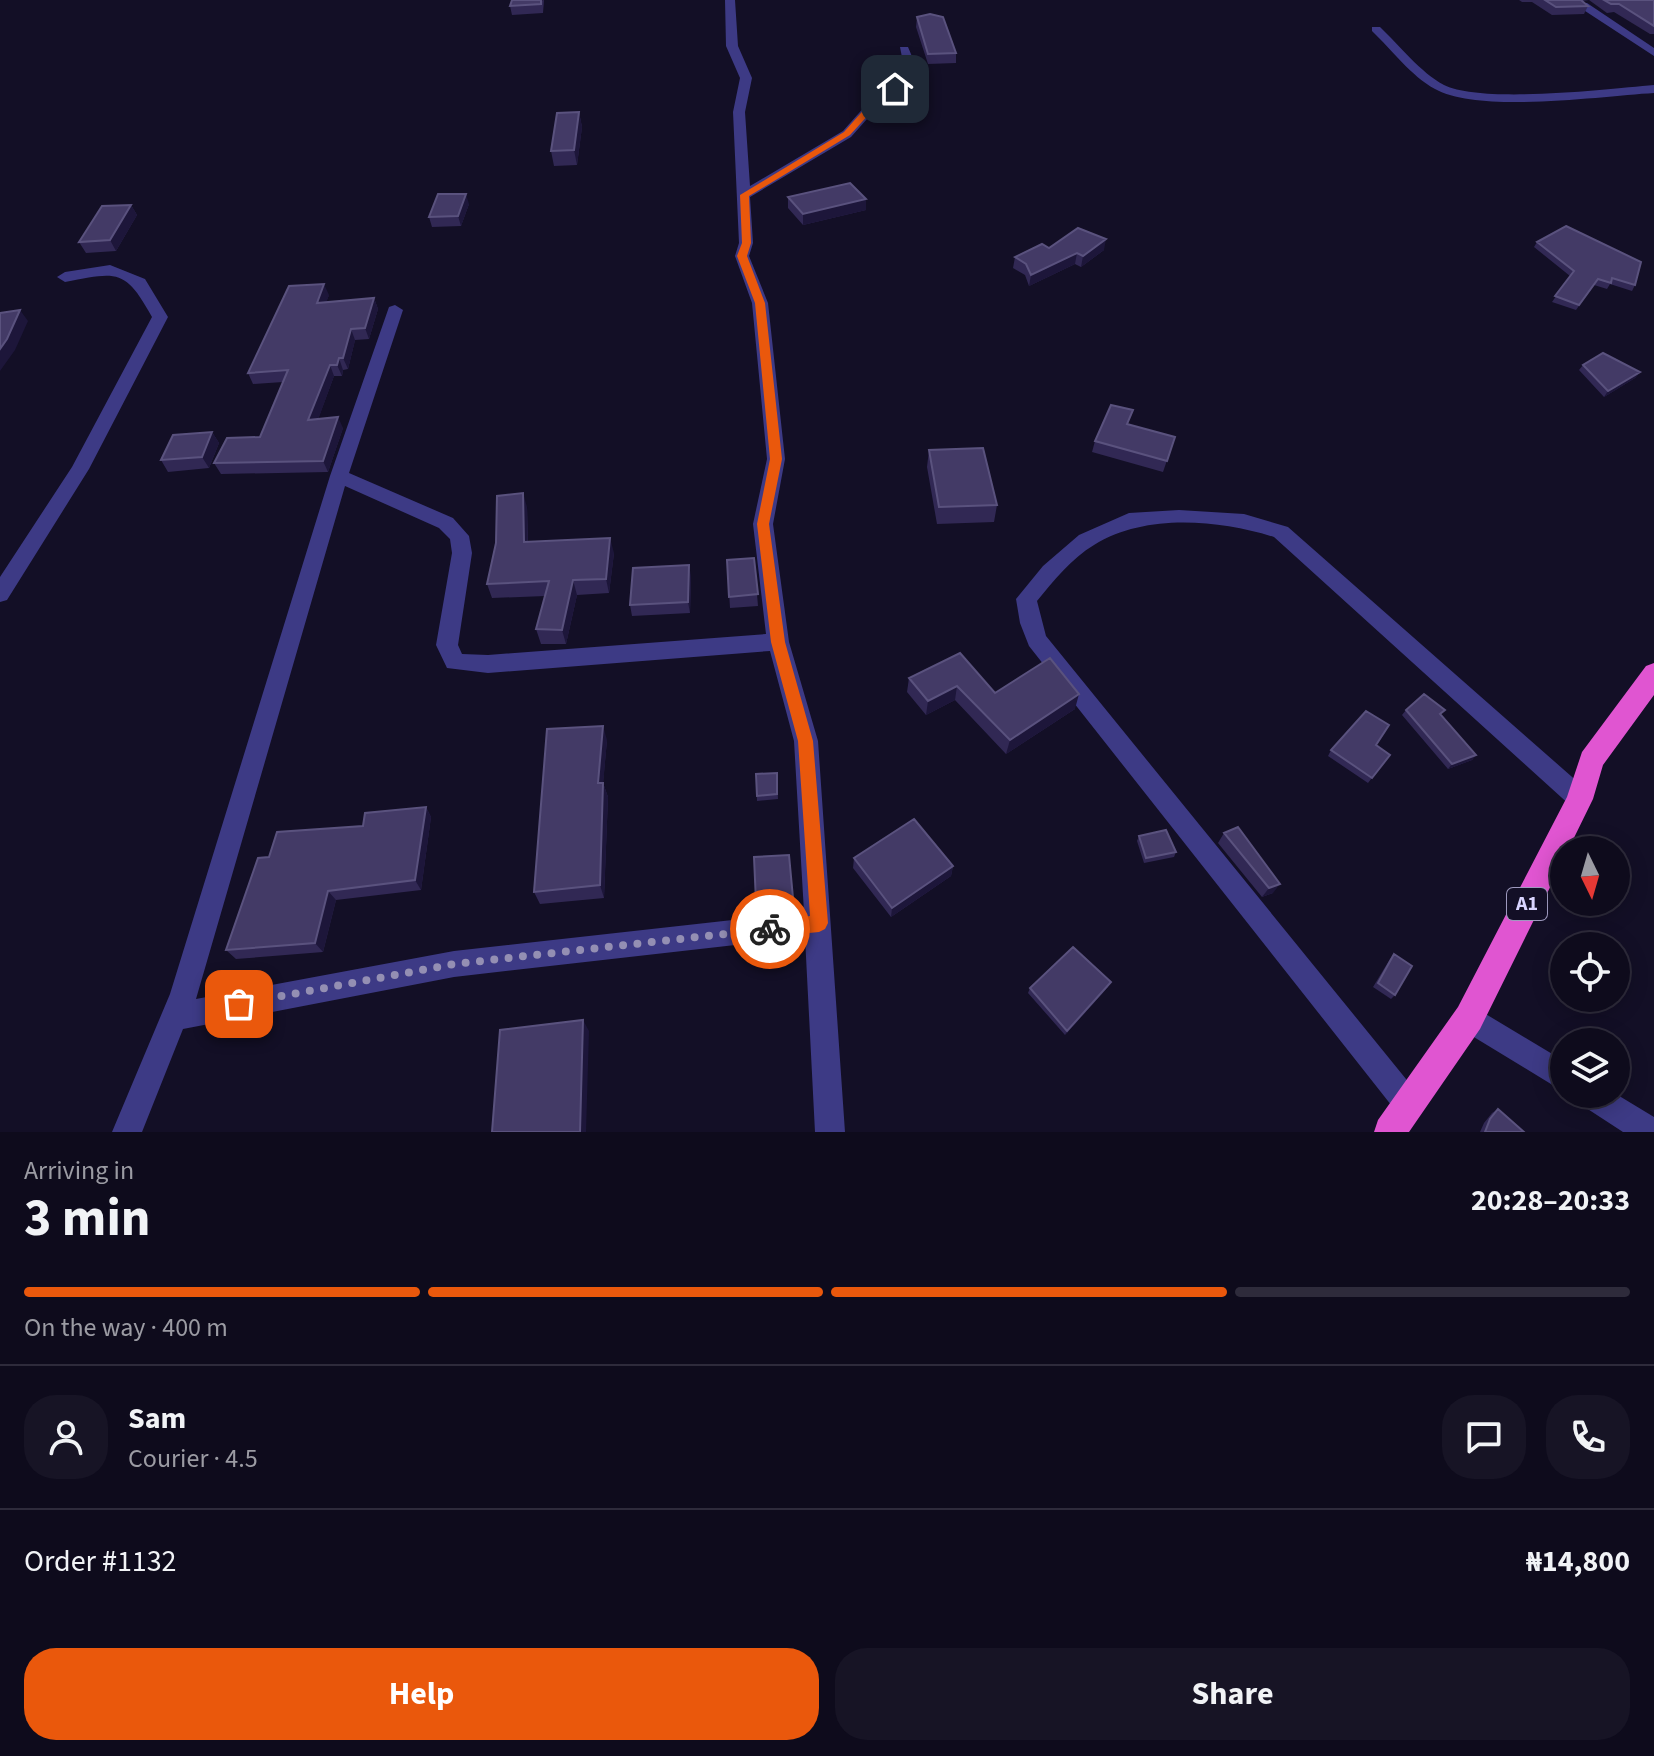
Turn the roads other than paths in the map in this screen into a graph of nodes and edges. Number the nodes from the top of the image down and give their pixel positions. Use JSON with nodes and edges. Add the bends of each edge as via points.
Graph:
{"nodes":[{"id":1,"x":730,"y":0,"type":"edge"},
{"id":2,"x":1583,"y":5,"type":"edge"},
{"id":3,"x":1376,"y":29,"type":"dead end"},
{"id":4,"x":904,"y":49,"type":"dead end"},
{"id":5,"x":1654,"y":53,"type":"edge"},
{"id":6,"x":1654,"y":89,"type":"edge"},
{"id":7,"x":744,"y":195,"type":"junction"},
{"id":8,"x":65,"y":277,"type":"dead end"},
{"id":9,"x":395,"y":310,"type":"dead end"},
{"id":10,"x":339,"y":476,"type":"junction"},
{"id":11,"x":0,"y":594,"type":"edge"},
{"id":12,"x":778,"y":642,"type":"junction"},
{"id":13,"x":1650,"y":690,"type":"edge"},
{"id":14,"x":1580,"y":799,"type":"junction"},
{"id":15,"x":819,"y":923,"type":"junction"},
{"id":16,"x":187,"y":984,"type":"junction"},
{"id":17,"x":1469,"y":1018,"type":"junction"},
{"id":18,"x":1550,"y":1069,"type":"edge"},
{"id":19,"x":1409,"y":1105,"type":"junction"},
{"id":20,"x":1612,"y":1108,"type":"edge"},
{"id":21,"x":127,"y":1132,"type":"edge"},
{"id":22,"x":830,"y":1132,"type":"edge"},
{"id":23,"x":1390,"y":1132,"type":"edge"},
{"id":24,"x":1650,"y":1132,"type":"edge"}],
"edges":[{"from":1,"to":7,"type":"street","via":[[732,46],[746,78],[739,112]]},
{"from":2,"to":5,"type":"street"},
{"from":3,"to":6,"type":"street","via":[[1441,88],[1461,93]]},
{"from":4,"to":7,"type":"street","via":[[912,80],[879,98],[847,134]]},
{"from":7,"to":12,"type":"street","via":[[742,256],[760,303],[776,459],[763,524]]},
{"from":8,"to":11,"type":"street","via":[[110,269],[140,282],[160,317],[80,469]]},
{"from":9,"to":10,"type":"street"},
{"from":10,"to":12,"type":"street","via":[[446,523],[459,536],[462,553],[447,645],[455,662],[488,664]]},
{"from":10,"to":16,"type":"street"},
{"from":12,"to":15,"type":"street","via":[[806,741]]},
{"from":13,"to":14,"type":"highway","number":"A1","via":[[1591,760]]},
{"from":14,"to":17,"type":"highway","number":"A1"},
{"from":14,"to":19,"type":"street","via":[[1281,532],[1244,521],[1136,518],[1086,540],[1026,599],[1037,640]]},
{"from":15,"to":16,"type":"street","via":[[454,964],[177,1016]]},
{"from":15,"to":22,"type":"street"},
{"from":16,"to":21,"type":"street"},
{"from":17,"to":18,"type":"street"},
{"from":17,"to":19,"type":"highway","number":"A1"},
{"from":19,"to":23,"type":"highway","number":"A1"},
{"from":20,"to":24,"type":"street"}]}
